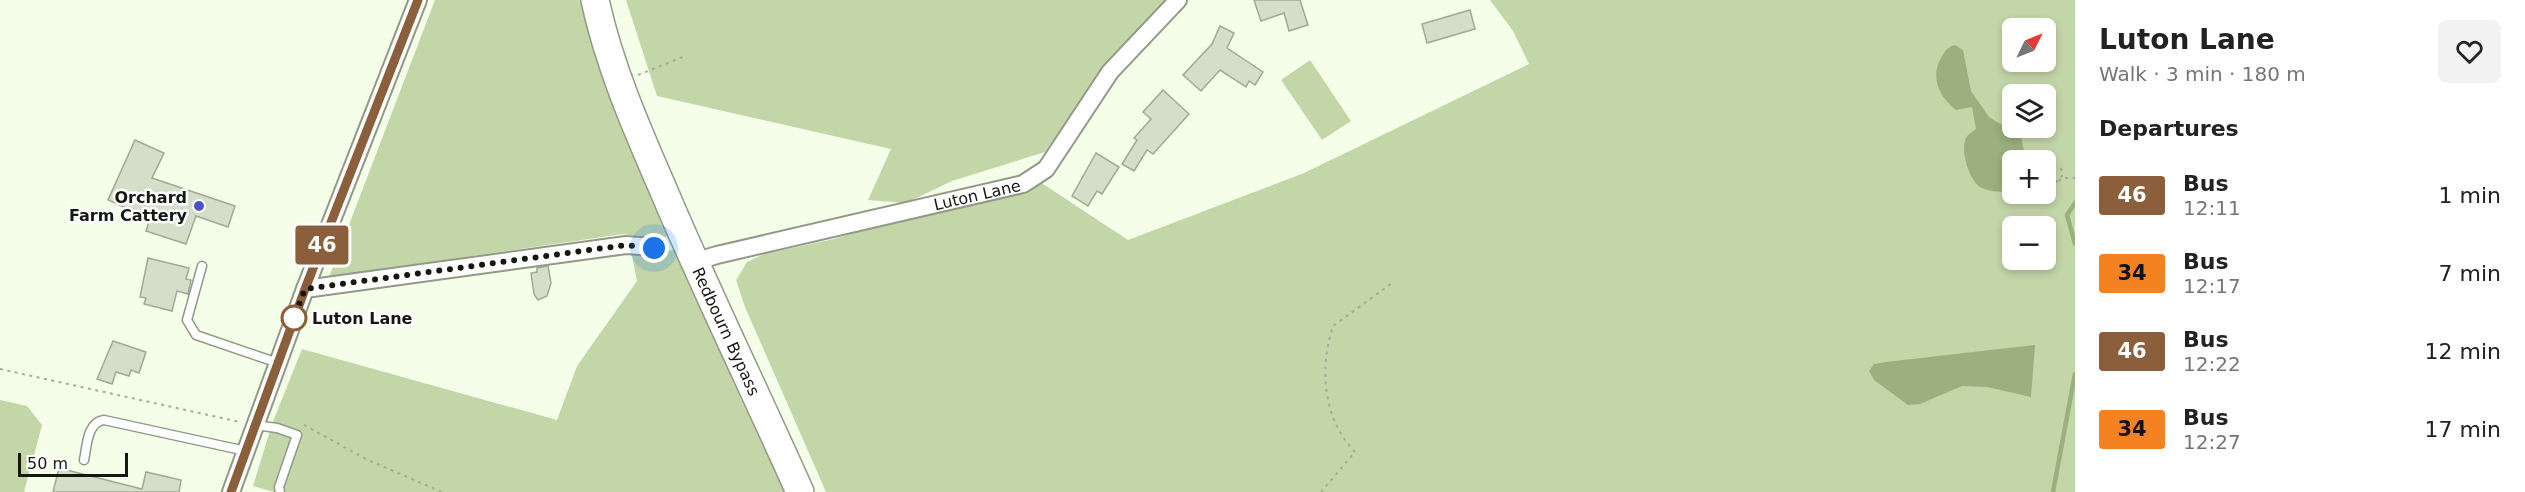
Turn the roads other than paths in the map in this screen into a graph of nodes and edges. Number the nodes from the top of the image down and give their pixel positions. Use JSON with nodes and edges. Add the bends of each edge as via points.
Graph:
{"nodes":[{"id":1,"x":418,"y":0,"type":"edge"},
{"id":2,"x":594,"y":0,"type":"edge"},
{"id":3,"x":1178,"y":0,"type":"edge"},
{"id":4,"x":654,"y":248,"type":"dead end"},
{"id":5,"x":694,"y":262,"type":"junction"},
{"id":6,"x":202,"y":266,"type":"dead end"},
{"id":7,"x":305,"y":289,"type":"junction"},
{"id":8,"x":278,"y":363,"type":"junction"},
{"id":9,"x":255,"y":425,"type":"junction"},
{"id":10,"x":246,"y":451,"type":"junction"},
{"id":11,"x":84,"y":460,"type":"dead end"},
{"id":12,"x":231,"y":492,"type":"edge"},
{"id":13,"x":280,"y":492,"type":"edge"},
{"id":14,"x":800,"y":492,"type":"edge"}],
"edges":[{"from":1,"to":7,"type":"street"},
{"from":2,"to":5,"type":"main road","name":"Redbourn Bypass","via":[[620,82]]},
{"from":3,"to":5,"type":"street","name":"Luton Lane","via":[[1110,72],[1046,169],[1023,184]]},
{"from":4,"to":7,"type":"street","via":[[626,245]]},
{"from":5,"to":14,"type":"main road","name":"Redbourn Bypass"},
{"from":6,"to":8,"type":"lane","via":[[187,320],[196,335]]},
{"from":7,"to":8,"type":"street"},
{"from":8,"to":9,"type":"street"},
{"from":9,"to":10,"type":"street"},
{"from":9,"to":13,"type":"lane","via":[[297,435]]},
{"from":10,"to":11,"type":"lane","via":[[104,420],[91,429]]},
{"from":10,"to":12,"type":"street"}]}
